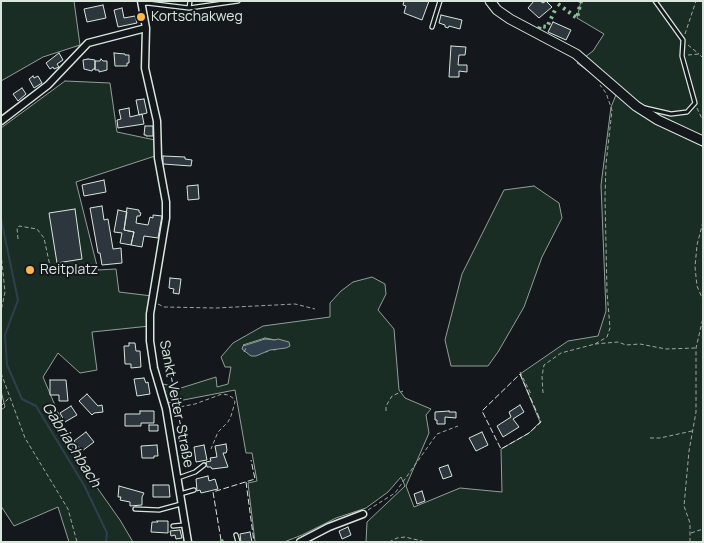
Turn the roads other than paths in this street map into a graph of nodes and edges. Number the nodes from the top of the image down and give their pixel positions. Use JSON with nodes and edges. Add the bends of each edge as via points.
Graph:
{"nodes":[{"id":1,"x":174,"y":1,"type":"edge"},
{"id":2,"x":190,"y":1,"type":"edge"},
{"id":3,"x":238,"y":1,"type":"edge"},
{"id":4,"x":440,"y":1,"type":"edge"},
{"id":5,"x":490,"y":1,"type":"edge"},
{"id":6,"x":655,"y":1,"type":"edge"},
{"id":7,"x":141,"y":3,"type":"edge"},
{"id":8,"x":173,"y":6,"type":"junction"},
{"id":9,"x":189,"y":8,"type":"junction"},
{"id":10,"x":432,"y":27,"type":"dead end"},
{"id":11,"x":146,"y":28,"type":"junction"},
{"id":12,"x":636,"y":106,"type":"junction"},
{"id":13,"x":1,"y":121,"type":"edge"},
{"id":14,"x":703,"y":141,"type":"edge"},
{"id":15,"x":204,"y":465,"type":"dead end"},
{"id":16,"x":177,"y":478,"type":"junction"},
{"id":17,"x":194,"y":490,"type":"dead end"},
{"id":18,"x":180,"y":494,"type":"junction"},
{"id":19,"x":182,"y":504,"type":"junction"},
{"id":20,"x":135,"y":509,"type":"dead end"},
{"id":21,"x":363,"y":514,"type":"road end"},
{"id":22,"x":185,"y":525,"type":"junction"},
{"id":23,"x":173,"y":526,"type":"dead end"},
{"id":24,"x":236,"y":535,"type":"dead end"},
{"id":25,"x":188,"y":542,"type":"edge"},
{"id":26,"x":238,"y":542,"type":"edge"},
{"id":27,"x":300,"y":542,"type":"edge"}],
"edges":[{"from":1,"to":8,"type":"lane"},
{"from":2,"to":9,"type":"lane"},
{"from":3,"to":9,"type":"lane","name":"Sankt-Veiter-Straße"},
{"from":4,"to":10,"type":"lane"},
{"from":5,"to":12,"type":"street","via":[[510,19],[576,54]]},
{"from":6,"to":12,"type":"lane","via":[[683,40],[682,56],[695,103],[687,112],[671,114]]},
{"from":7,"to":8,"type":"lane","name":"Sankt-Veiter-Straße"},
{"from":7,"to":11,"type":"street","name":"Sankt-Veiter-Straße"},
{"from":8,"to":9,"type":"lane","name":"Sankt-Veiter-Straße"},
{"from":11,"to":13,"type":"street","via":[[88,43],[48,85]]},
{"from":11,"to":16,"type":"street","name":"Sankt-Veiter-Straße","via":[[145,68],[157,121],[158,158],[166,202],[150,314],[150,342],[166,409]]},
{"from":12,"to":14,"type":"street"},
{"from":15,"to":16,"type":"lane"},
{"from":16,"to":18,"type":"street","name":"Sankt-Veiter-Straße"},
{"from":17,"to":18,"type":"lane"},
{"from":18,"to":19,"type":"street","name":"Sankt-Veiter-Straße"},
{"from":19,"to":20,"type":"lane","via":[[159,510]]},
{"from":19,"to":22,"type":"street","name":"Sankt-Veiter-Straße"},
{"from":21,"to":27,"type":"street","via":[[329,526]]},
{"from":22,"to":23,"type":"lane"},
{"from":22,"to":25,"type":"street","name":"Sankt-Veiter-Straße"},
{"from":24,"to":26,"type":"lane"}]}
